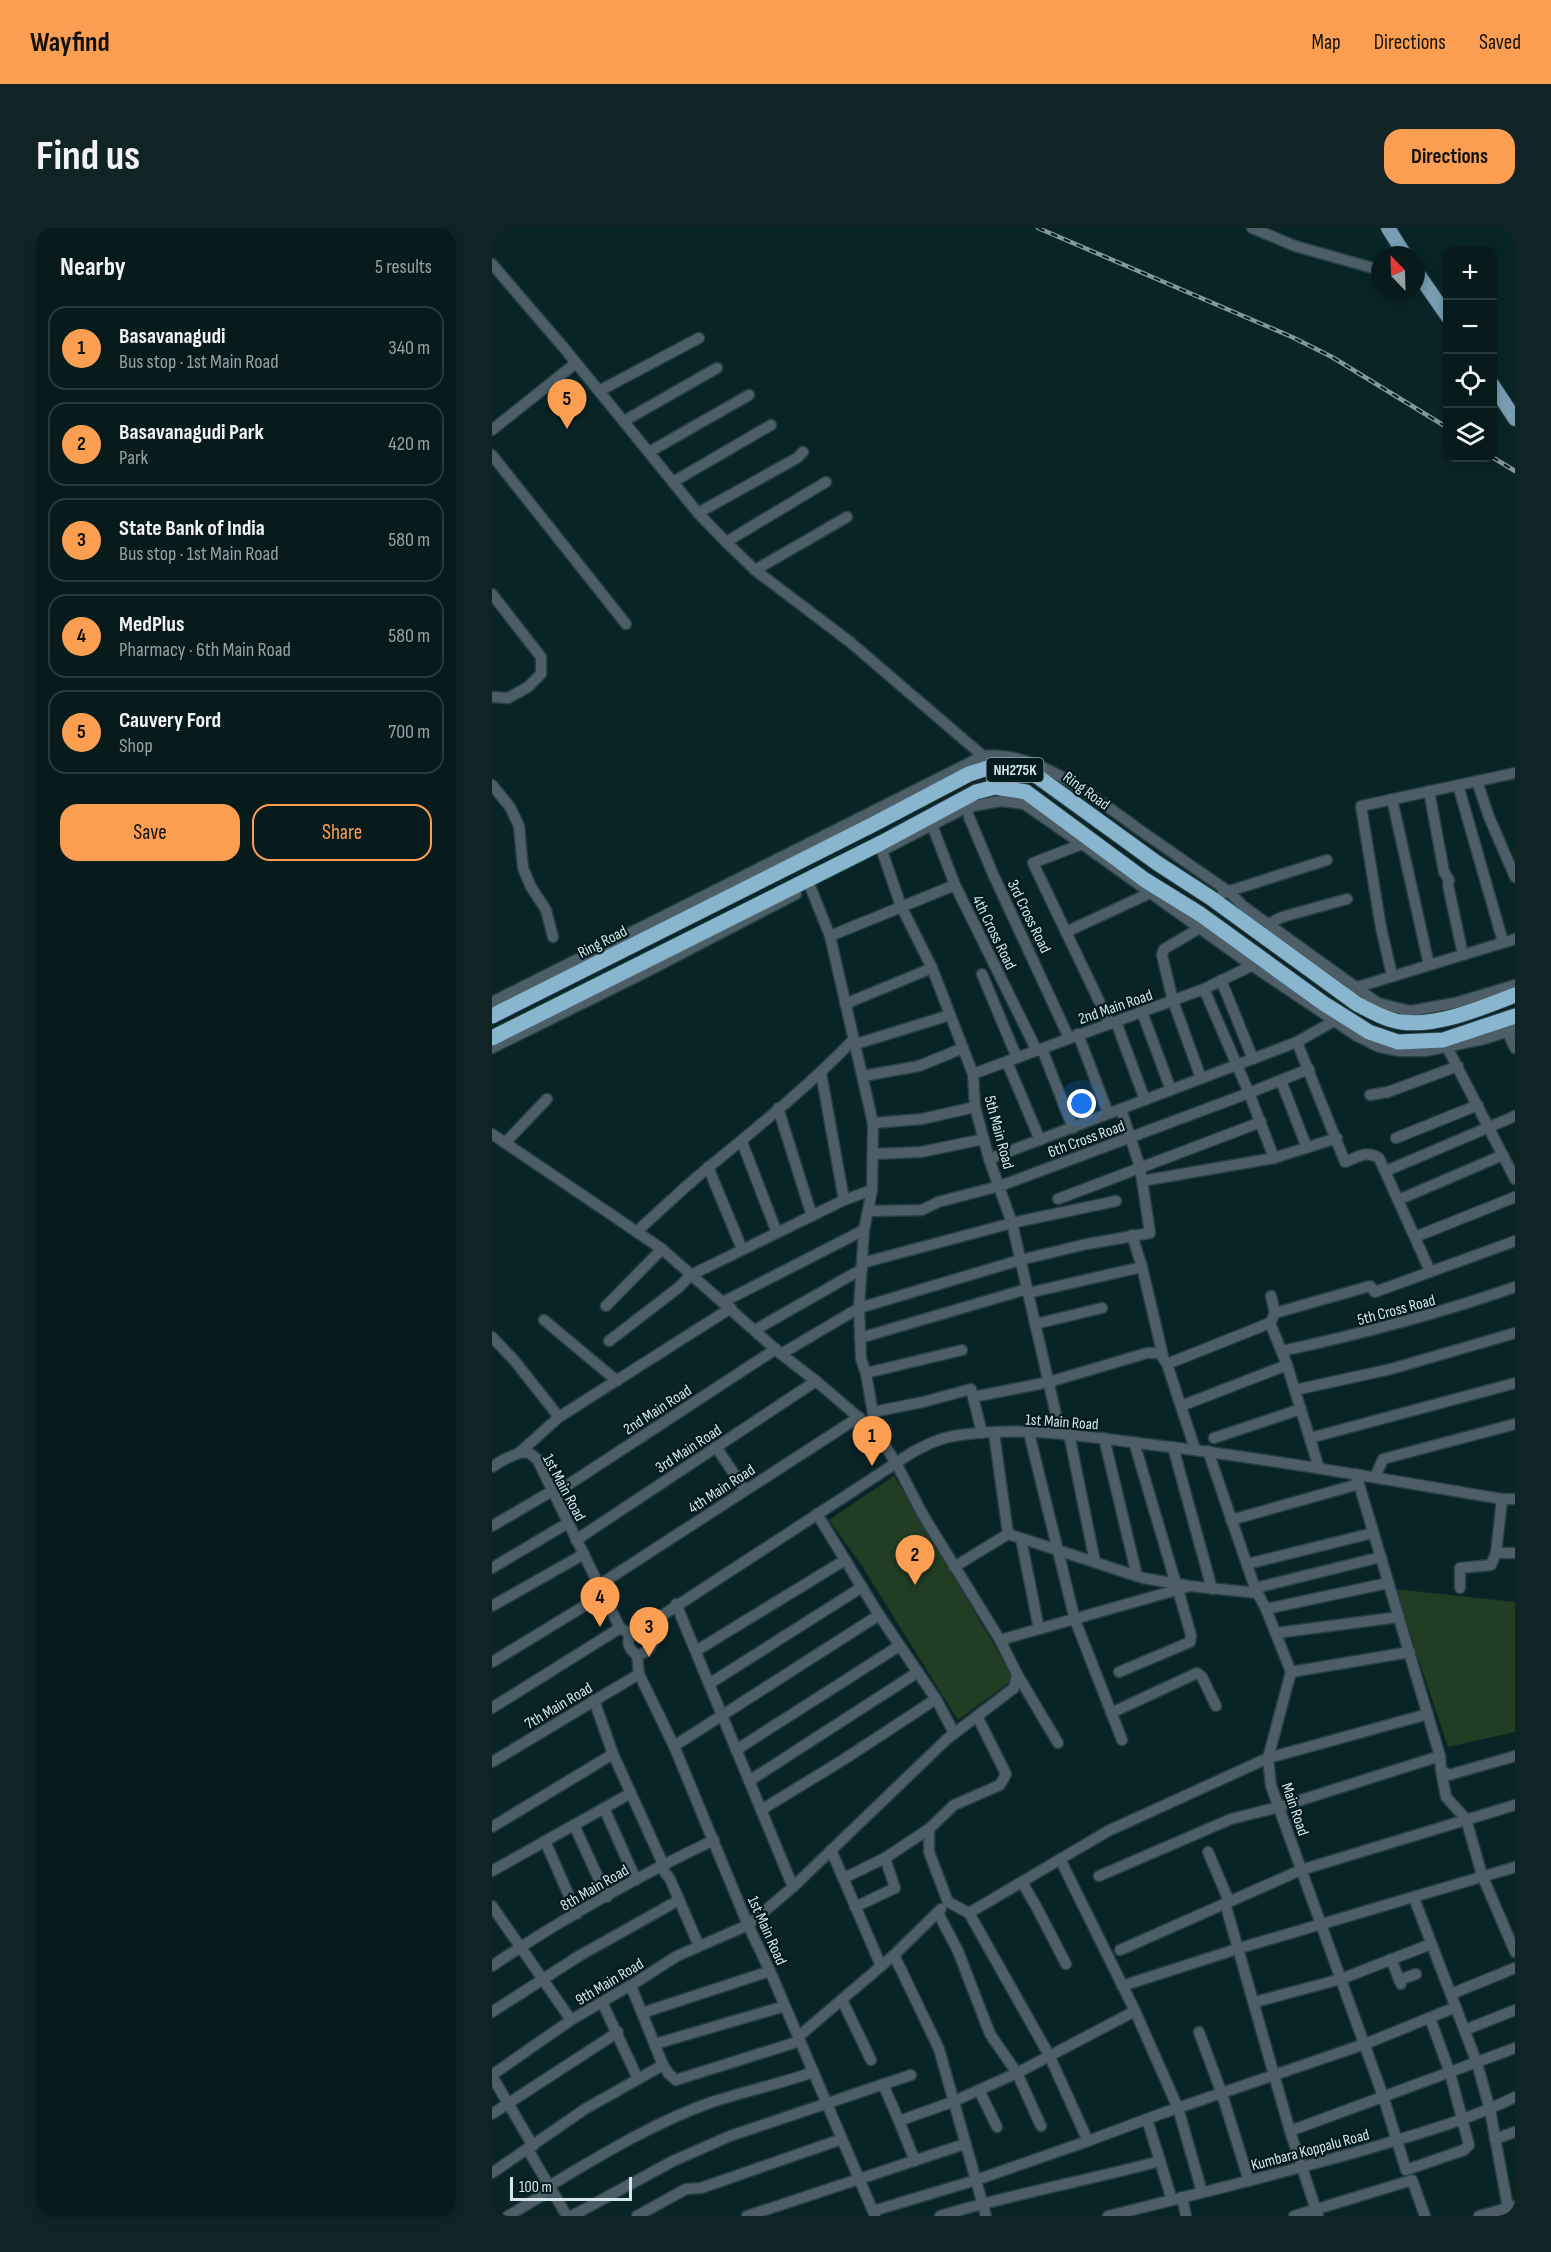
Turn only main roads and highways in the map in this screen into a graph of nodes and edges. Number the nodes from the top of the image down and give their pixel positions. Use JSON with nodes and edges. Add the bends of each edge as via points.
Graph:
{"nodes":[{"id":1,"x":1389,"y":228,"type":"edge"},
{"id":2,"x":1400,"y":246,"type":"edge"},
{"id":3,"x":1425,"y":283,"type":"edge"},
{"id":4,"x":1443,"y":310,"type":"edge"},
{"id":5,"x":1497,"y":392,"type":"edge"},
{"id":6,"x":1515,"y":419,"type":"edge"},
{"id":7,"x":1314,"y":972,"type":"junction"},
{"id":8,"x":1300,"y":986,"type":"junction"},
{"id":9,"x":1515,"y":995,"type":"edge"},
{"id":10,"x":492,"y":1016,"type":"edge"},
{"id":11,"x":1515,"y":1016,"type":"edge"},
{"id":12,"x":492,"y":1038,"type":"edge"}],
"edges":[{"from":1,"to":2,"type":"main road"},
{"from":3,"to":4,"type":"main road"},
{"from":5,"to":6,"type":"main road"},
{"from":7,"to":8,"type":"highway"},
{"from":7,"to":9,"type":"highway","name":"Ring Road","number":"NH275K","via":[[1348,990],[1357,1004],[1401,1022],[1440,1020]]},
{"from":7,"to":10,"type":"highway","name":"Ring Road","number":"NH275K","via":[[1034,774],[988,761],[872,825]]},
{"from":8,"to":11,"type":"highway","number":"NH275K","via":[[1336,1017],[1398,1042],[1443,1040]]},
{"from":8,"to":12,"type":"highway","number":"NH275K","via":[[1257,962],[1200,914],[1145,880],[1026,792],[995,787],[976,792]]}]}
